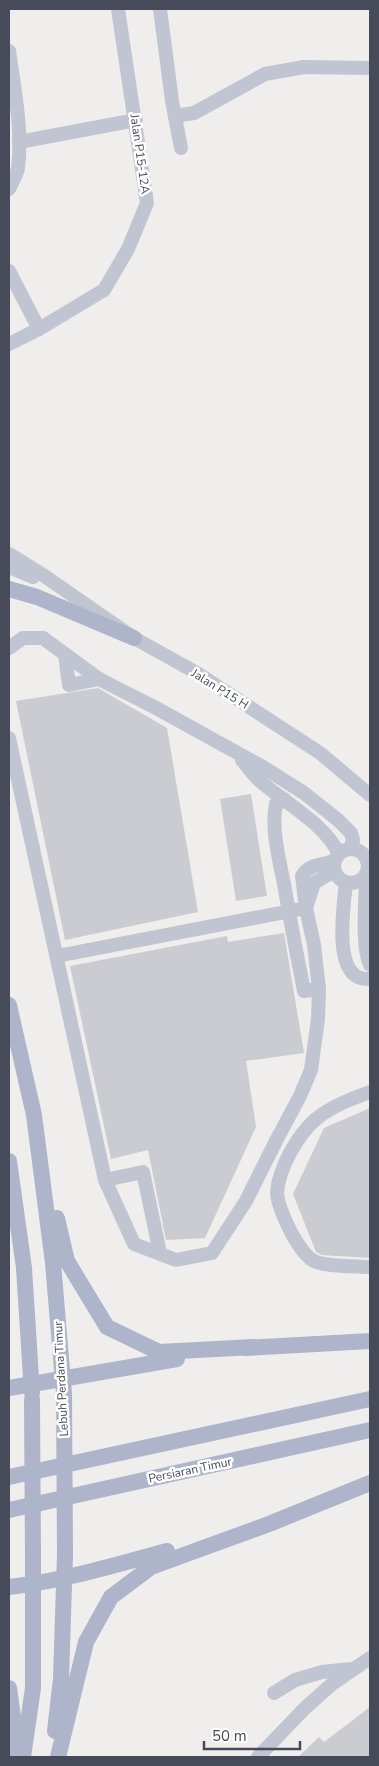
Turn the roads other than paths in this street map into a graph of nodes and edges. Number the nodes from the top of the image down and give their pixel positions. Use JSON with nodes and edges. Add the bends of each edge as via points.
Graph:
{"nodes":[{"id":1,"x":118,"y":9,"type":"edge"},
{"id":2,"x":160,"y":9,"type":"edge"},
{"id":3,"x":9,"y":51,"type":"edge"},
{"id":4,"x":370,"y":68,"type":"edge"},
{"id":5,"x":175,"y":116,"type":"junction"},
{"id":6,"x":136,"y":120,"type":"junction"},
{"id":7,"x":19,"y":142,"type":"junction"},
{"id":8,"x":181,"y":148,"type":"dead end"},
{"id":9,"x":9,"y":189,"type":"edge"},
{"id":10,"x":9,"y":271,"type":"edge"},
{"id":11,"x":40,"y":329,"type":"junction"},
{"id":12,"x":9,"y":344,"type":"edge"},
{"id":13,"x":9,"y":554,"type":"edge"},
{"id":14,"x":9,"y":567,"type":"edge"},
{"id":15,"x":9,"y":589,"type":"edge"},
{"id":16,"x":64,"y":590,"type":"junction"},
{"id":17,"x":134,"y":638,"type":"junction"},
{"id":18,"x":9,"y":648,"type":"edge"},
{"id":19,"x":65,"y":654,"type":"junction"},
{"id":20,"x":99,"y":679,"type":"junction"},
{"id":21,"x":9,"y":738,"type":"edge"},
{"id":22,"x":236,"y":754,"type":"junction"},
{"id":23,"x":267,"y":786,"type":"junction"},
{"id":24,"x":370,"y":795,"type":"edge"},
{"id":25,"x":284,"y":800,"type":"junction"},
{"id":26,"x":274,"y":831,"type":"junction"},
{"id":27,"x":339,"y":859,"type":"junction"},
{"id":28,"x":366,"y":874,"type":"junction"},
{"id":29,"x":346,"y":883,"type":"junction"},
{"id":30,"x":306,"y":908,"type":"junction"},
{"id":31,"x":289,"y":912,"type":"junction"},
{"id":32,"x":56,"y":956,"type":"junction"},
{"id":33,"x":370,"y":965,"type":"edge"},
{"id":34,"x":370,"y":979,"type":"edge"},
{"id":35,"x":319,"y":990,"type":"junction"},
{"id":36,"x":9,"y":1005,"type":"edge"},
{"id":37,"x":370,"y":1092,"type":"edge"},
{"id":38,"x":34,"y":1115,"type":"junction"},
{"id":39,"x":9,"y":1161,"type":"edge"},
{"id":40,"x":105,"y":1180,"type":"junction"},
{"id":41,"x":160,"y":1253,"type":"junction"},
{"id":42,"x":370,"y":1267,"type":"edge"},
{"id":43,"x":370,"y":1341,"type":"edge"},
{"id":44,"x":254,"y":1347,"type":"junction"},
{"id":45,"x":32,"y":1384,"type":"junction"},
{"id":46,"x":64,"y":1386,"type":"junction"},
{"id":47,"x":9,"y":1388,"type":"edge"},
{"id":48,"x":370,"y":1398,"type":"edge"},
{"id":49,"x":370,"y":1430,"type":"edge"},
{"id":50,"x":9,"y":1477,"type":"edge"},
{"id":51,"x":370,"y":1483,"type":"edge"},
{"id":52,"x":9,"y":1510,"type":"edge"},
{"id":53,"x":269,"y":1524,"type":"junction"},
{"id":54,"x":65,"y":1578,"type":"junction"},
{"id":55,"x":34,"y":1584,"type":"junction"},
{"id":56,"x":9,"y":1587,"type":"edge"},
{"id":57,"x":370,"y":1658,"type":"edge"},
{"id":58,"x":354,"y":1669,"type":"junction"},
{"id":59,"x":9,"y":1688,"type":"edge"},
{"id":60,"x":274,"y":1693,"type":"dead end"},
{"id":61,"x":15,"y":1757,"type":"edge"},
{"id":62,"x":23,"y":1757,"type":"edge"},
{"id":63,"x":52,"y":1757,"type":"edge"},
{"id":64,"x":58,"y":1757,"type":"edge"},
{"id":65,"x":258,"y":1757,"type":"edge"}],
"edges":[{"from":1,"to":6,"type":"street","name":"Jalan P15-12A"},
{"from":2,"to":5,"type":"street"},
{"from":3,"to":7,"type":"street"},
{"from":4,"to":5,"type":"street","via":[[304,66],[265,74],[194,114]]},
{"from":5,"to":8,"type":"street"},
{"from":6,"to":7,"type":"street"},
{"from":6,"to":11,"type":"street","name":"Jalan P15-12A","via":[[147,203],[128,249],[104,290]]},
{"from":7,"to":9,"type":"street","via":[[18,169]]},
{"from":10,"to":11,"type":"street"},
{"from":11,"to":12,"type":"street"},
{"from":13,"to":16,"type":"street","name":"Jalan P15 H"},
{"from":14,"to":16,"type":"street","name":"Jalan P15 H"},
{"from":15,"to":17,"type":"main road","via":[[37,597]]},
{"from":16,"to":17,"type":"street","name":"Jalan P15 H"},
{"from":17,"to":24,"type":"street","name":"Jalan P15 H","via":[[197,673],[320,753]]},
{"from":18,"to":19,"type":"street","via":[[23,638],[43,638]]},
{"from":19,"to":20,"type":"street"},
{"from":19,"to":20,"type":"street","via":[[69,685]]},
{"from":20,"to":22,"type":"street"},
{"from":21,"to":32,"type":"street"},
{"from":22,"to":23,"type":"street"},
{"from":22,"to":27,"type":"street","via":[[304,793],[351,832],[353,840]]},
{"from":23,"to":25,"type":"street"},
{"from":23,"to":26,"type":"street","via":[[269,817]]},
{"from":25,"to":26,"type":"street","via":[[276,804]]},
{"from":25,"to":27,"type":"street","via":[[322,831],[335,846]]},
{"from":26,"to":31,"type":"street"},
{"from":27,"to":28,"type":"street","via":[[361,853],[368,868]]},
{"from":27,"to":29,"type":"street","via":[[340,880]]},
{"from":27,"to":30,"type":"street","via":[[306,869],[302,876]]},
{"from":28,"to":29,"type":"street","via":[[358,882]]},
{"from":28,"to":33,"type":"street","via":[[366,937]]},
{"from":29,"to":34,"type":"street","via":[[342,940],[347,966],[358,977]]},
{"from":30,"to":31,"type":"street"},
{"from":30,"to":35,"type":"street"},
{"from":31,"to":32,"type":"street"},
{"from":31,"to":35,"type":"street","via":[[304,991]]},
{"from":32,"to":40,"type":"street"},
{"from":35,"to":41,"type":"street","via":[[311,1070],[246,1201],[212,1253],[176,1260]]},
{"from":36,"to":38,"type":"main road","name":"Lebuh Perdana Timur"},
{"from":37,"to":42,"type":"street","via":[[342,1103],[316,1120],[298,1139],[283,1170],[277,1193],[290,1230],[298,1245],[313,1261]]},
{"from":38,"to":44,"type":"main road","via":[[66,1262],[107,1327],[159,1352]]},
{"from":38,"to":46,"type":"main road","name":"Lebuh Perdana Timur","via":[[53,1263]]},
{"from":39,"to":45,"type":"main road","via":[[24,1268]]},
{"from":40,"to":41,"type":"street","via":[[134,1244]]},
{"from":40,"to":41,"type":"street","via":[[143,1172]]},
{"from":43,"to":44,"type":"main road"},
{"from":44,"to":46,"type":"main road"},
{"from":45,"to":46,"type":"main road"},
{"from":45,"to":47,"type":"main road"},
{"from":45,"to":55,"type":"main road","bridge":true},
{"from":46,"to":54,"type":"main road","name":"Lebuh Perdana Timur","bridge":true},
{"from":48,"to":50,"type":"main road"},
{"from":49,"to":52,"type":"main road","name":"Persiaran Timur"},
{"from":51,"to":53,"type":"main road"},
{"from":53,"to":54,"type":"main road"},
{"from":53,"to":64,"type":"main road","via":[[151,1567],[111,1597],[86,1642]]},
{"from":54,"to":55,"type":"main road"},
{"from":54,"to":63,"type":"main road","name":"Lebuh Perdana Timur","via":[[61,1679]]},
{"from":55,"to":56,"type":"main road"},
{"from":55,"to":62,"type":"main road","via":[[33,1688]]},
{"from":57,"to":58,"type":"street"},
{"from":58,"to":60,"type":"street","via":[[322,1672],[295,1680]]},
{"from":58,"to":65,"type":"street","via":[[305,1708]]},
{"from":59,"to":61,"type":"main road"}]}
